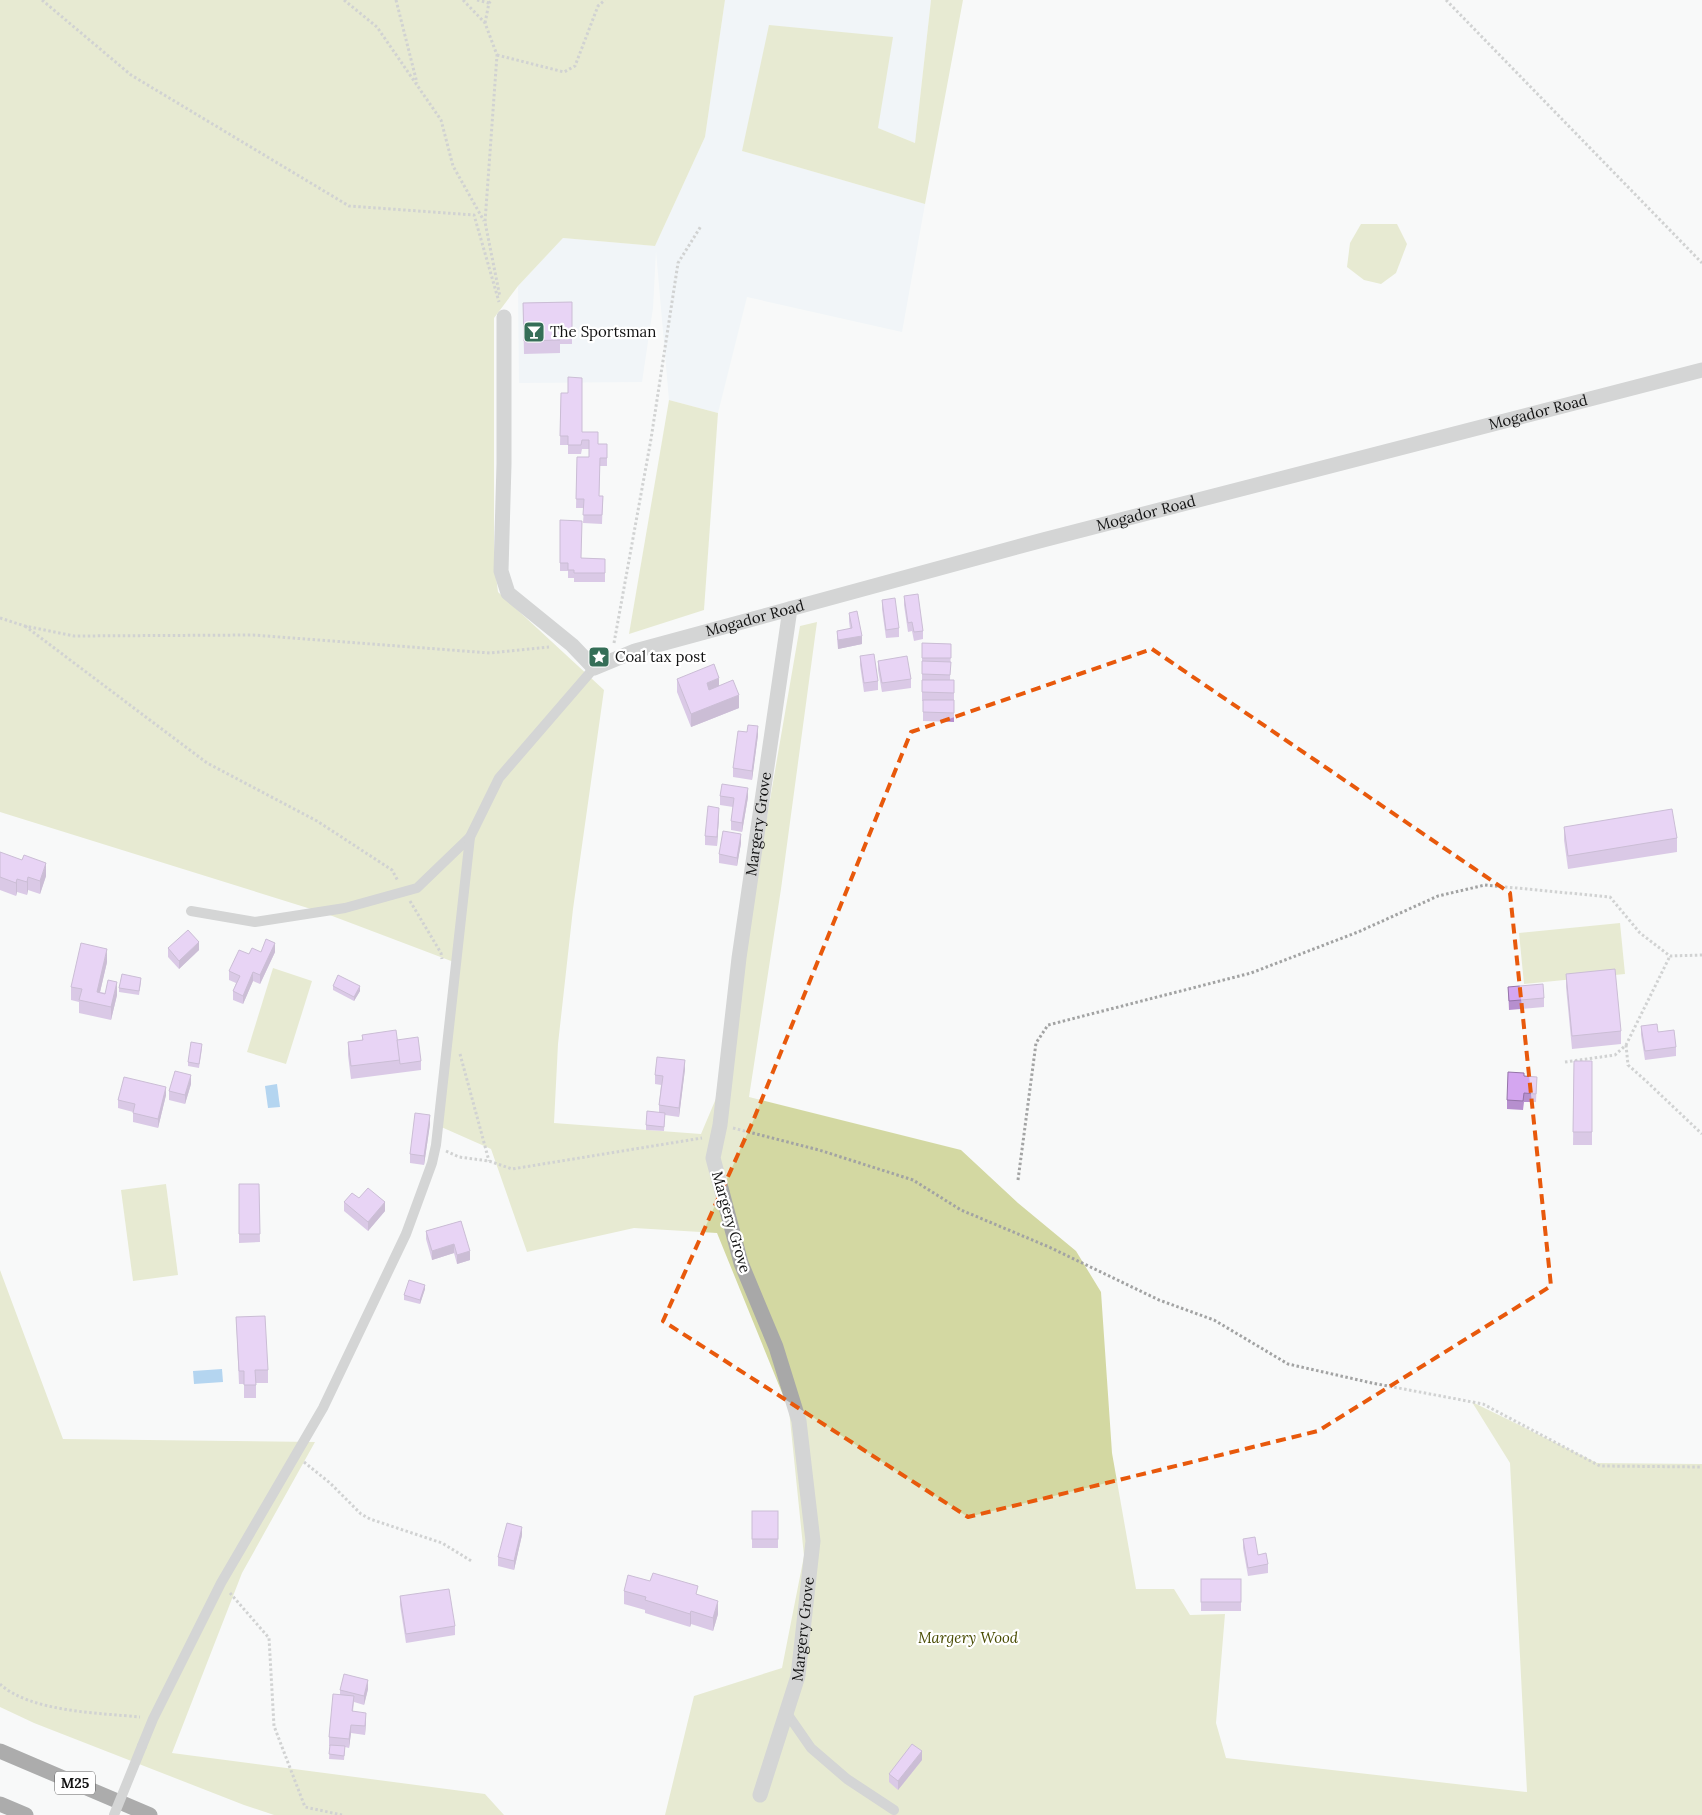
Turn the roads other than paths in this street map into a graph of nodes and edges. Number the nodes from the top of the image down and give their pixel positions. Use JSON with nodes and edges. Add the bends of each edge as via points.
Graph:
{"nodes":[{"id":1,"x":504,"y":317,"type":"road end"},
{"id":2,"x":1702,"y":370,"type":"edge"},
{"id":3,"x":790,"y":609,"type":"junction"},
{"id":4,"x":594,"y":668,"type":"junction"},
{"id":5,"x":470,"y":837,"type":"junction"},
{"id":6,"x":191,"y":911,"type":"dead end"},
{"id":7,"x":786,"y":1712,"type":"junction"},
{"id":8,"x":0,"y":1752,"type":"edge"},
{"id":9,"x":760,"y":1794,"type":"dead end"},
{"id":10,"x":0,"y":1804,"type":"edge"},
{"id":11,"x":894,"y":1810,"type":"dead end"},
{"id":12,"x":26,"y":1815,"type":"edge"},
{"id":13,"x":114,"y":1815,"type":"edge"},
{"id":14,"x":150,"y":1815,"type":"edge"}],
"edges":[{"from":1,"to":4,"type":"street","via":[[501,571],[508,593],[572,645]]},
{"from":2,"to":3,"type":"street","name":"Mogador Road"},
{"from":3,"to":4,"type":"street","name":"Mogador Road","via":[[635,651]]},
{"from":3,"to":7,"type":"street","name":"Margery Grove","via":[[713,1158],[741,1264],[776,1347],[799,1421],[813,1541],[798,1676]]},
{"from":4,"to":5,"type":"lane","via":[[499,778]]},
{"from":5,"to":6,"type":"lane","via":[[417,888],[345,908],[255,922]]},
{"from":5,"to":13,"type":"lane","bridge":true,"via":[[432,1164],[402,1242],[323,1408],[221,1583],[153,1719]]},
{"from":7,"to":9,"type":"street","name":"Margery Grove"},
{"from":7,"to":11,"type":"lane","via":[[811,1748],[847,1779]]},
{"from":8,"to":14,"type":"highway","number":"M25"},
{"from":10,"to":12,"type":"highway"}]}
